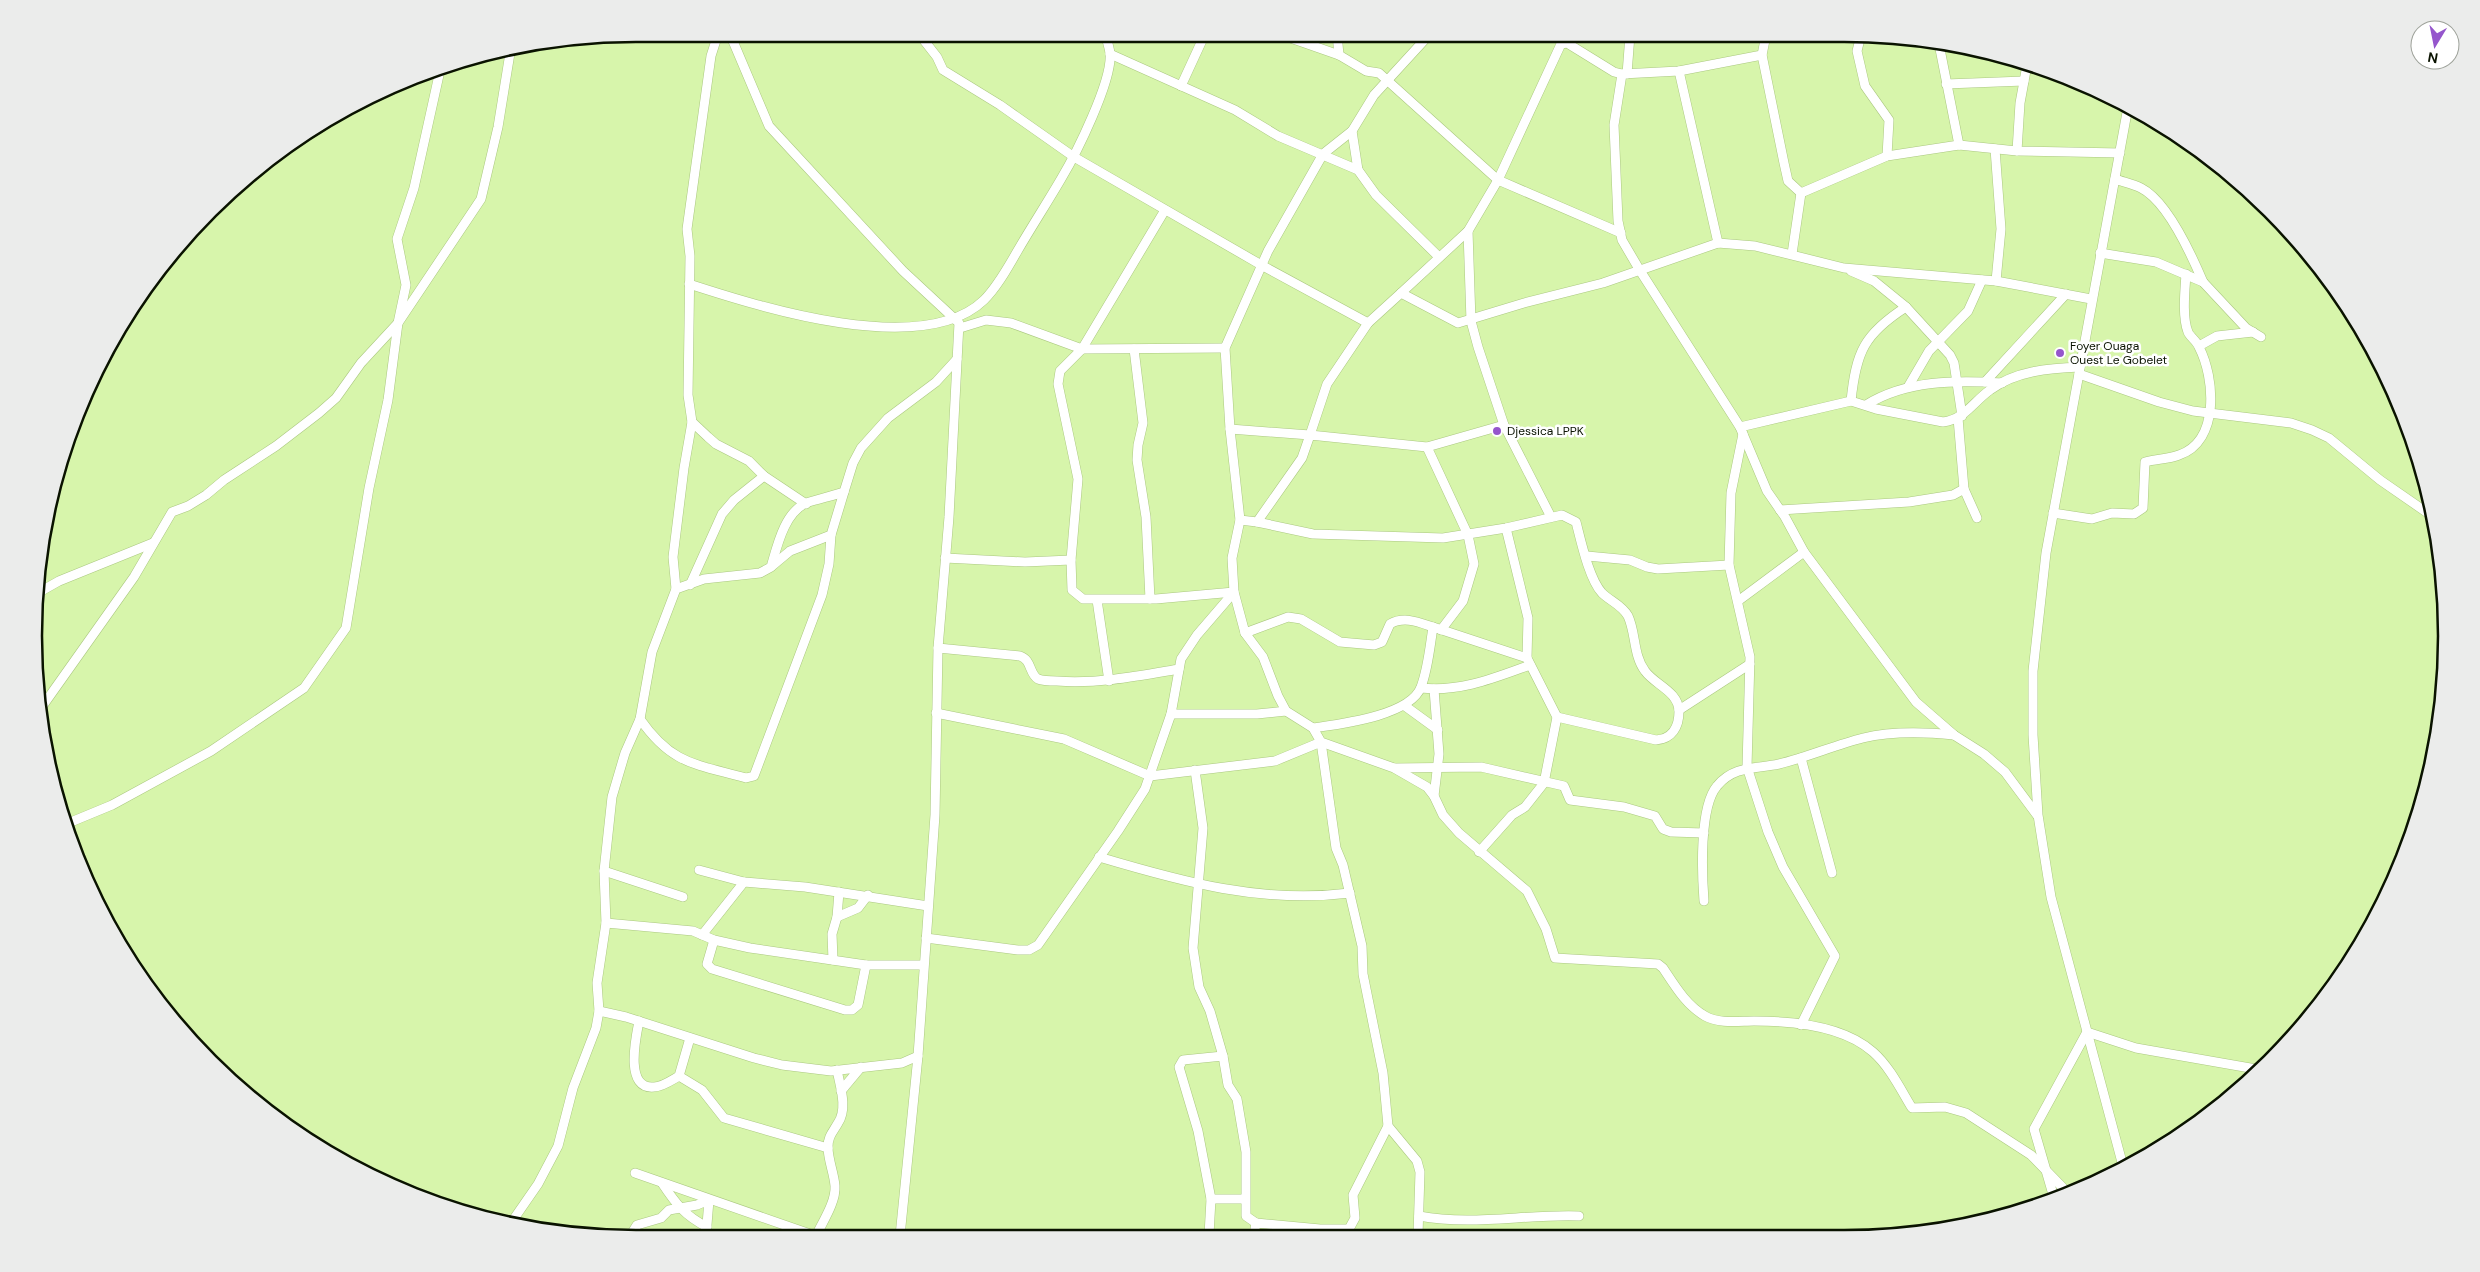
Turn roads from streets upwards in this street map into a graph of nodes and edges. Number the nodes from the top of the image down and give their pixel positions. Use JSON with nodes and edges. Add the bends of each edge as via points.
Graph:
{"nodes":[{"id":1,"x":716,"y":42,"type":"edge"},
{"id":2,"x":737,"y":42,"type":"edge"},
{"id":3,"x":925,"y":42,"type":"edge"},
{"id":4,"x":1107,"y":42,"type":"edge"},
{"id":5,"x":1201,"y":42,"type":"edge"},
{"id":6,"x":1302,"y":42,"type":"edge"},
{"id":7,"x":1338,"y":42,"type":"edge"},
{"id":8,"x":1421,"y":42,"type":"edge"},
{"id":9,"x":1629,"y":42,"type":"edge"},
{"id":10,"x":1765,"y":42,"type":"edge"},
{"id":11,"x":1859,"y":43,"type":"edge"},
{"id":12,"x":1940,"y":51,"type":"edge"},
{"id":13,"x":1110,"y":54,"type":"junction"},
{"id":14,"x":1339,"y":55,"type":"junction"},
{"id":15,"x":1762,"y":55,"type":"junction"},
{"id":16,"x":510,"y":56,"type":"edge"},
{"id":17,"x":1679,"y":71,"type":"junction"},
{"id":18,"x":2026,"y":71,"type":"edge"},
{"id":19,"x":1624,"y":74,"type":"junction"},
{"id":20,"x":439,"y":76,"type":"edge"},
{"id":21,"x":2024,"y":81,"type":"junction"},
{"id":22,"x":1387,"y":82,"type":"junction"},
{"id":23,"x":1946,"y":84,"type":"junction"},
{"id":24,"x":1181,"y":86,"type":"junction"},
{"id":25,"x":2127,"y":115,"type":"edge"},
{"id":26,"x":1352,"y":131,"type":"junction"},
{"id":27,"x":1959,"y":145,"type":"junction"},
{"id":28,"x":1995,"y":150,"type":"junction"},
{"id":29,"x":2017,"y":151,"type":"junction"},
{"id":30,"x":2120,"y":153,"type":"junction"},
{"id":31,"x":1323,"y":154,"type":"junction"},
{"id":32,"x":1887,"y":156,"type":"junction"},
{"id":33,"x":1074,"y":157,"type":"junction"},
{"id":34,"x":1358,"y":170,"type":"junction"},
{"id":35,"x":2115,"y":179,"type":"junction"},
{"id":36,"x":1498,"y":180,"type":"junction"},
{"id":37,"x":1801,"y":193,"type":"junction"},
{"id":38,"x":1166,"y":210,"type":"junction"},
{"id":39,"x":1468,"y":231,"type":"junction"},
{"id":40,"x":1621,"y":233,"type":"junction"},
{"id":41,"x":1718,"y":243,"type":"junction"},
{"id":42,"x":2100,"y":253,"type":"junction"},
{"id":43,"x":1792,"y":254,"type":"junction"},
{"id":44,"x":1439,"y":257,"type":"junction"},
{"id":45,"x":1263,"y":266,"type":"junction"},
{"id":46,"x":1844,"y":268,"type":"junction"},
{"id":47,"x":1639,"y":269,"type":"junction"},
{"id":48,"x":2186,"y":274,"type":"junction"},
{"id":49,"x":1982,"y":280,"type":"junction"},
{"id":50,"x":1996,"y":281,"type":"junction"},
{"id":51,"x":2203,"y":282,"type":"junction"},
{"id":52,"x":689,"y":284,"type":"junction"},
{"id":53,"x":1401,"y":293,"type":"junction"},
{"id":54,"x":2066,"y":294,"type":"junction"},
{"id":55,"x":2091,"y":298,"type":"junction"},
{"id":56,"x":1906,"y":308,"type":"junction"},
{"id":57,"x":1471,"y":321,"type":"junction"},
{"id":58,"x":1368,"y":322,"type":"junction"},
{"id":59,"x":398,"y":323,"type":"junction"},
{"id":60,"x":958,"y":323,"type":"junction"},
{"id":61,"x":1937,"y":341,"type":"junction"},
{"id":62,"x":2199,"y":346,"type":"junction"},
{"id":63,"x":1225,"y":348,"type":"junction"},
{"id":64,"x":1082,"y":349,"type":"junction"},
{"id":65,"x":1134,"y":349,"type":"junction"},
{"id":66,"x":957,"y":360,"type":"junction"},
{"id":67,"x":2079,"y":370,"type":"junction"},
{"id":68,"x":1958,"y":380,"type":"junction"},
{"id":69,"x":1985,"y":382,"type":"junction"},
{"id":70,"x":2002,"y":383,"type":"junction"},
{"id":71,"x":1908,"y":388,"type":"junction"},
{"id":72,"x":1851,"y":401,"type":"junction"},
{"id":73,"x":1866,"y":405,"type":"junction"},
{"id":74,"x":2210,"y":413,"type":"junction"},
{"id":75,"x":1960,"y":417,"type":"junction"},
{"id":76,"x":692,"y":422,"type":"junction"},
{"id":77,"x":1504,"y":425,"type":"junction"},
{"id":78,"x":1230,"y":429,"type":"junction"},
{"id":79,"x":1741,"y":430,"type":"junction"},
{"id":80,"x":1310,"y":435,"type":"junction"},
{"id":81,"x":1427,"y":447,"type":"junction"},
{"id":82,"x":764,"y":476,"type":"junction"},
{"id":83,"x":1964,"y":489,"type":"junction"},
{"id":84,"x":844,"y":492,"type":"junction"},
{"id":85,"x":806,"y":504,"type":"junction"},
{"id":86,"x":1780,"y":510,"type":"junction"},
{"id":87,"x":2424,"y":510,"type":"edge"},
{"id":88,"x":2053,"y":513,"type":"junction"},
{"id":89,"x":1551,"y":517,"type":"junction"},
{"id":90,"x":1977,"y":518,"type":"dead end"},
{"id":91,"x":1240,"y":520,"type":"junction"},
{"id":92,"x":1256,"y":522,"type":"junction"},
{"id":93,"x":1506,"y":528,"type":"junction"},
{"id":94,"x":831,"y":535,"type":"junction"},
{"id":95,"x":1468,"y":535,"type":"junction"},
{"id":96,"x":153,"y":543,"type":"junction"},
{"id":97,"x":1804,"y":552,"type":"junction"},
{"id":98,"x":1587,"y":556,"type":"junction"},
{"id":99,"x":945,"y":558,"type":"junction"},
{"id":100,"x":1071,"y":560,"type":"junction"},
{"id":101,"x":1729,"y":565,"type":"junction"},
{"id":102,"x":771,"y":567,"type":"junction"},
{"id":103,"x":690,"y":584,"type":"junction"},
{"id":104,"x":45,"y":589,"type":"edge"},
{"id":105,"x":676,"y":589,"type":"junction"},
{"id":106,"x":1234,"y":592,"type":"junction"},
{"id":107,"x":1150,"y":599,"type":"junction"},
{"id":108,"x":1097,"y":600,"type":"junction"},
{"id":109,"x":1738,"y":601,"type":"junction"},
{"id":110,"x":1437,"y":628,"type":"junction"},
{"id":111,"x":1245,"y":633,"type":"junction"},
{"id":112,"x":938,"y":648,"type":"junction"},
{"id":113,"x":1529,"y":662,"type":"junction"},
{"id":114,"x":1750,"y":664,"type":"junction"},
{"id":115,"x":1179,"y":668,"type":"junction"},
{"id":116,"x":1109,"y":681,"type":"junction"},
{"id":117,"x":1421,"y":688,"type":"junction"},
{"id":118,"x":1434,"y":689,"type":"junction"},
{"id":119,"x":47,"y":700,"type":"edge"},
{"id":120,"x":1405,"y":706,"type":"junction"},
{"id":121,"x":1679,"y":710,"type":"junction"},
{"id":122,"x":1286,"y":711,"type":"junction"},
{"id":123,"x":936,"y":713,"type":"junction"},
{"id":124,"x":1171,"y":714,"type":"junction"},
{"id":125,"x":1557,"y":717,"type":"junction"},
{"id":126,"x":640,"y":719,"type":"junction"},
{"id":127,"x":1313,"y":728,"type":"junction"},
{"id":128,"x":1438,"y":730,"type":"junction"},
{"id":129,"x":1954,"y":735,"type":"junction"},
{"id":130,"x":1321,"y":742,"type":"junction"},
{"id":131,"x":1800,"y":758,"type":"junction"},
{"id":132,"x":1438,"y":766,"type":"junction"},
{"id":133,"x":1747,"y":767,"type":"junction"},
{"id":134,"x":1394,"y":768,"type":"junction"},
{"id":135,"x":1195,"y":770,"type":"junction"},
{"id":136,"x":1150,"y":776,"type":"junction"},
{"id":137,"x":1544,"y":783,"type":"junction"},
{"id":138,"x":1434,"y":796,"type":"junction"},
{"id":139,"x":2038,"y":815,"type":"junction"},
{"id":140,"x":72,"y":821,"type":"edge"},
{"id":141,"x":1704,"y":833,"type":"junction"},
{"id":142,"x":1479,"y":852,"type":"junction"},
{"id":143,"x":1100,"y":857,"type":"junction"},
{"id":144,"x":699,"y":870,"type":"dead end"},
{"id":145,"x":604,"y":871,"type":"junction"},
{"id":146,"x":1832,"y":874,"type":"dead end"},
{"id":147,"x":744,"y":882,"type":"junction"},
{"id":148,"x":1199,"y":884,"type":"junction"},
{"id":149,"x":839,"y":892,"type":"junction"},
{"id":150,"x":1350,"y":893,"type":"junction"},
{"id":151,"x":868,"y":895,"type":"junction"},
{"id":152,"x":683,"y":897,"type":"dead end"},
{"id":153,"x":1704,"y":901,"type":"dead end"},
{"id":154,"x":928,"y":906,"type":"junction"},
{"id":155,"x":837,"y":917,"type":"junction"},
{"id":156,"x":606,"y":923,"type":"junction"},
{"id":157,"x":702,"y":935,"type":"junction"},
{"id":158,"x":926,"y":938,"type":"junction"},
{"id":159,"x":714,"y":940,"type":"junction"},
{"id":160,"x":833,"y":960,"type":"junction"},
{"id":161,"x":866,"y":965,"type":"junction"},
{"id":162,"x":923,"y":965,"type":"junction"},
{"id":163,"x":599,"y":1011,"type":"junction"},
{"id":164,"x":639,"y":1021,"type":"junction"},
{"id":165,"x":1801,"y":1025,"type":"junction"},
{"id":166,"x":2087,"y":1032,"type":"junction"},
{"id":167,"x":690,"y":1038,"type":"junction"},
{"id":168,"x":918,"y":1056,"type":"junction"},
{"id":169,"x":1224,"y":1056,"type":"junction"},
{"id":170,"x":860,"y":1067,"type":"junction"},
{"id":171,"x":2251,"y":1068,"type":"edge"},
{"id":172,"x":837,"y":1070,"type":"junction"},
{"id":173,"x":679,"y":1076,"type":"junction"},
{"id":174,"x":841,"y":1091,"type":"junction"},
{"id":175,"x":1388,"y":1126,"type":"junction"},
{"id":176,"x":828,"y":1148,"type":"junction"},
{"id":177,"x":2121,"y":1160,"type":"edge"},
{"id":178,"x":2046,"y":1171,"type":"junction"},
{"id":179,"x":635,"y":1173,"type":"dead end"},
{"id":180,"x":662,"y":1183,"type":"junction"},
{"id":181,"x":2062,"y":1187,"type":"edge"},
{"id":182,"x":2052,"y":1191,"type":"edge"},
{"id":183,"x":1212,"y":1198,"type":"junction"},
{"id":184,"x":1245,"y":1199,"type":"junction"},
{"id":185,"x":709,"y":1200,"type":"junction"},
{"id":186,"x":677,"y":1207,"type":"junction"},
{"id":187,"x":1419,"y":1216,"type":"junction"},
{"id":188,"x":1578,"y":1216,"type":"dead end"},
{"id":189,"x":515,"y":1217,"type":"edge"},
{"id":190,"x":1256,"y":1223,"type":"junction"},
{"id":191,"x":707,"y":1227,"type":"junction"},
{"id":192,"x":634,"y":1230,"type":"edge"},
{"id":193,"x":707,"y":1230,"type":"edge"},
{"id":194,"x":798,"y":1230,"type":"edge"},
{"id":195,"x":819,"y":1230,"type":"edge"},
{"id":196,"x":901,"y":1230,"type":"edge"},
{"id":197,"x":1209,"y":1230,"type":"edge"},
{"id":198,"x":1255,"y":1230,"type":"edge"},
{"id":199,"x":1418,"y":1230,"type":"edge"}],
"edges":[{"from":1,"to":52,"type":"street","via":[[687,229]]},
{"from":2,"to":60,"type":"street","via":[[769,126],[903,271]]},
{"from":3,"to":33,"type":"street","via":[[943,70]]},
{"from":4,"to":13,"type":"street"},
{"from":5,"to":24,"type":"street"},
{"from":6,"to":14,"type":"street"},
{"from":7,"to":14,"type":"street"},
{"from":8,"to":22,"type":"street"},
{"from":9,"to":19,"type":"street"},
{"from":10,"to":15,"type":"street"},
{"from":11,"to":32,"type":"street","via":[[1857,51],[1865,86],[1889,120]]},
{"from":12,"to":23,"type":"street"},
{"from":13,"to":24,"type":"street"},
{"from":13,"to":33,"type":"street","via":[[1104,84]]},
{"from":14,"to":22,"type":"street","via":[[1366,70],[1379,73]]},
{"from":15,"to":17,"type":"street"},
{"from":15,"to":37,"type":"street","via":[[1788,181]]},
{"from":16,"to":59,"type":"street","via":[[481,199]]},
{"from":17,"to":19,"type":"street"},
{"from":17,"to":41,"type":"street"},
{"from":18,"to":21,"type":"street"},
{"from":19,"to":36,"type":"street","via":[[1614,72],[1567,43],[1561,44]]},
{"from":19,"to":40,"type":"street","via":[[1614,124],[1617,211]]},
{"from":20,"to":59,"type":"street","via":[[414,188],[397,239],[406,284]]},
{"from":21,"to":23,"type":"street"},
{"from":21,"to":29,"type":"street"},
{"from":22,"to":26,"type":"street","via":[[1374,95]]},
{"from":22,"to":36,"type":"street"},
{"from":23,"to":27,"type":"street"},
{"from":24,"to":31,"type":"street","via":[[1235,110],[1278,136]]},
{"from":25,"to":30,"type":"street"},
{"from":26,"to":31,"type":"street"},
{"from":26,"to":34,"type":"street"},
{"from":27,"to":28,"type":"street"},
{"from":27,"to":32,"type":"street"},
{"from":28,"to":29,"type":"street"},
{"from":28,"to":50,"type":"street","via":[[2001,229]]},
{"from":29,"to":30,"type":"street"},
{"from":30,"to":35,"type":"street"},
{"from":31,"to":34,"type":"street"},
{"from":31,"to":45,"type":"street","via":[[1268,251]]},
{"from":32,"to":37,"type":"street"},
{"from":33,"to":38,"type":"street"},
{"from":33,"to":60,"type":"street","via":[[1002,278]]},
{"from":34,"to":44,"type":"street","via":[[1376,195]]},
{"from":35,"to":42,"type":"street"},
{"from":35,"to":51,"type":"street","via":[[2142,188],[2158,203],[2185,242]]},
{"from":36,"to":39,"type":"street"},
{"from":36,"to":40,"type":"street"},
{"from":37,"to":43,"type":"street"},
{"from":38,"to":45,"type":"street"},
{"from":38,"to":64,"type":"street"},
{"from":39,"to":44,"type":"street"},
{"from":39,"to":57,"type":"street"},
{"from":40,"to":47,"type":"street"},
{"from":41,"to":43,"type":"street"},
{"from":41,"to":47,"type":"street"},
{"from":42,"to":48,"type":"street","via":[[2156,262]]},
{"from":42,"to":55,"type":"street"},
{"from":43,"to":46,"type":"street"},
{"from":44,"to":53,"type":"street"},
{"from":45,"to":58,"type":"street"},
{"from":45,"to":63,"type":"street"},
{"from":46,"to":49,"type":"street"},
{"from":46,"to":56,"type":"street","via":[[1874,281]]},
{"from":47,"to":57,"type":"street","via":[[1603,283],[1524,303]]},
{"from":47,"to":79,"type":"street"},
{"from":48,"to":51,"type":"street"},
{"from":48,"to":62,"type":"street","via":[[2184,301],[2188,332]]},
{"from":49,"to":50,"type":"street"},
{"from":49,"to":61,"type":"street","via":[[1968,312]]},
{"from":50,"to":54,"type":"street"},
{"from":51,"to":62,"type":"street","via":[[2246,328],[2257,334],[2217,336]]},
{"from":52,"to":60,"type":"street","via":[[818,320],[918,327]]},
{"from":52,"to":76,"type":"street","via":[[688,395]]},
{"from":53,"to":57,"type":"street","via":[[1447,319],[1458,323]]},
{"from":53,"to":58,"type":"street"},
{"from":54,"to":55,"type":"street"},
{"from":54,"to":69,"type":"street"},
{"from":55,"to":67,"type":"street"},
{"from":56,"to":61,"type":"street"},
{"from":56,"to":72,"type":"street","via":[[1883,322],[1863,347],[1854,371]]},
{"from":57,"to":77,"type":"street"},
{"from":58,"to":80,"type":"street","via":[[1327,384]]},
{"from":59,"to":96,"type":"street","via":[[361,363],[336,398],[276,446],[206,495],[172,512]]},
{"from":59,"to":140,"type":"street","via":[[388,400],[369,488],[346,628],[304,688],[211,751],[112,805]]},
{"from":60,"to":64,"type":"street","via":[[1011,322]]},
{"from":60,"to":66,"type":"street"},
{"from":61,"to":68,"type":"street","via":[[1954,363]]},
{"from":61,"to":71,"type":"street"},
{"from":62,"to":74,"type":"street","via":[[2209,376]]},
{"from":63,"to":65,"type":"street"},
{"from":63,"to":78,"type":"street"},
{"from":64,"to":65,"type":"street"},
{"from":64,"to":100,"type":"street","via":[[1060,371],[1058,384],[1078,479]]},
{"from":65,"to":107,"type":"street","via":[[1143,423],[1137,460],[1146,517]]},
{"from":66,"to":84,"type":"street","via":[[936,382],[888,418],[861,448]]},
{"from":66,"to":99,"type":"street"},
{"from":67,"to":70,"type":"street","via":[[2043,369]]},
{"from":67,"to":74,"type":"street","via":[[2159,402]]},
{"from":67,"to":88,"type":"street"},
{"from":68,"to":69,"type":"street"},
{"from":68,"to":71,"type":"street"},
{"from":68,"to":75,"type":"street"},
{"from":69,"to":70,"type":"street"},
{"from":70,"to":75,"type":"street","via":[[1990,389]]},
{"from":71,"to":73,"type":"street","via":[[1879,396]]},
{"from":72,"to":73,"type":"street"},
{"from":72,"to":79,"type":"street"},
{"from":73,"to":75,"type":"street","via":[[1943,422]]},
{"from":74,"to":87,"type":"street","via":[[2291,423],[2312,430],[2329,438]]},
{"from":74,"to":88,"type":"street","via":[[2200,440],[2180,455],[2145,462],[2143,508],[2134,514],[2112,513],[2092,518]]},
{"from":75,"to":83,"type":"street"},
{"from":76,"to":82,"type":"street","via":[[716,444],[749,461]]},
{"from":76,"to":105,"type":"street","via":[[673,557]]},
{"from":77,"to":81,"type":"street"},
{"from":77,"to":89,"type":"street"},
{"from":78,"to":80,"type":"street"},
{"from":78,"to":91,"type":"street"},
{"from":79,"to":86,"type":"street","via":[[1767,491]]},
{"from":79,"to":101,"type":"street","via":[[1731,493]]},
{"from":80,"to":81,"type":"street"},
{"from":80,"to":92,"type":"street","via":[[1302,458]]},
{"from":81,"to":95,"type":"street"},
{"from":82,"to":85,"type":"street"},
{"from":82,"to":103,"type":"street","via":[[722,514]]},
{"from":83,"to":86,"type":"street","via":[[1952,495],[1910,502]]},
{"from":83,"to":90,"type":"street"},
{"from":84,"to":85,"type":"street"},
{"from":84,"to":94,"type":"street"},
{"from":85,"to":102,"type":"street","via":[[790,519]]},
{"from":86,"to":97,"type":"street"},
{"from":88,"to":139,"type":"street","via":[[2038,609],[2033,671]]},
{"from":89,"to":93,"type":"street"},
{"from":89,"to":98,"type":"street","via":[[1562,515],[1576,522]]},
{"from":91,"to":92,"type":"street"},
{"from":91,"to":106,"type":"street","via":[[1232,558]]},
{"from":92,"to":95,"type":"street","via":[[1313,534],[1436,538]]},
{"from":93,"to":95,"type":"street"},
{"from":93,"to":113,"type":"street","via":[[1528,618]]},
{"from":94,"to":102,"type":"street","via":[[790,551]]},
{"from":94,"to":126,"type":"street","via":[[822,595],[754,776],[746,778],[678,758],[654,739]]},
{"from":95,"to":110,"type":"street","via":[[1474,564],[1463,601]]},
{"from":96,"to":104,"type":"street"},
{"from":96,"to":119,"type":"street","via":[[134,577]]},
{"from":97,"to":109,"type":"street"},
{"from":97,"to":129,"type":"street","via":[[1916,702]]},
{"from":98,"to":101,"type":"street","via":[[1630,560],[1658,569]]},
{"from":98,"to":121,"type":"street","via":[[1594,581],[1628,616],[1638,657],[1645,671],[1675,699]]},
{"from":99,"to":100,"type":"street","via":[[1025,562]]},
{"from":99,"to":112,"type":"street"},
{"from":100,"to":108,"type":"street","via":[[1072,590],[1083,599]]},
{"from":101,"to":109,"type":"street"},
{"from":102,"to":103,"type":"street","via":[[760,573],[704,579]]},
{"from":103,"to":105,"type":"street"},
{"from":105,"to":126,"type":"street","via":[[652,652]]},
{"from":106,"to":107,"type":"street"},
{"from":106,"to":111,"type":"street"},
{"from":106,"to":115,"type":"street","via":[[1185,651]]},
{"from":107,"to":108,"type":"street"},
{"from":108,"to":116,"type":"street"},
{"from":109,"to":114,"type":"street"},
{"from":110,"to":111,"type":"street","via":[[1408,620],[1394,622],[1382,642],[1374,646],[1336,641],[1294,617]]},
{"from":110,"to":113,"type":"street"},
{"from":110,"to":117,"type":"street"},
{"from":111,"to":122,"type":"street","via":[[1263,657]]},
{"from":112,"to":116,"type":"street","via":[[1020,656],[1027,659],[1033,674],[1041,680]]},
{"from":112,"to":123,"type":"street"},
{"from":113,"to":118,"type":"street","via":[[1471,686]]},
{"from":113,"to":125,"type":"street"},
{"from":114,"to":121,"type":"street"},
{"from":114,"to":133,"type":"street"},
{"from":115,"to":116,"type":"street"},
{"from":115,"to":124,"type":"street"},
{"from":117,"to":118,"type":"street"},
{"from":117,"to":120,"type":"street"},
{"from":118,"to":128,"type":"street"},
{"from":120,"to":127,"type":"street","via":[[1362,719]]},
{"from":120,"to":128,"type":"street"},
{"from":121,"to":125,"type":"street","via":[[1671,736],[1656,740]]},
{"from":122,"to":124,"type":"street"},
{"from":122,"to":127,"type":"street"},
{"from":123,"to":136,"type":"street","via":[[1064,738]]},
{"from":123,"to":154,"type":"street","via":[[936,790]]},
{"from":124,"to":136,"type":"street"},
{"from":125,"to":137,"type":"street"},
{"from":126,"to":145,"type":"street","via":[[616,781]]},
{"from":127,"to":130,"type":"street"},
{"from":128,"to":132,"type":"street"},
{"from":129,"to":131,"type":"street","via":[[1927,732],[1883,735]]},
{"from":129,"to":139,"type":"street","via":[[2005,772]]},
{"from":130,"to":134,"type":"street"},
{"from":130,"to":135,"type":"street","via":[[1275,761]]},
{"from":130,"to":150,"type":"street","via":[[1336,848]]},
{"from":131,"to":133,"type":"street"},
{"from":131,"to":146,"type":"street"},
{"from":132,"to":134,"type":"street"},
{"from":132,"to":137,"type":"street","via":[[1481,767]]},
{"from":132,"to":138,"type":"street"},
{"from":133,"to":141,"type":"street","via":[[1716,787]]},
{"from":133,"to":165,"type":"street","via":[[1783,867],[1834,956]]},
{"from":134,"to":138,"type":"street","via":[[1427,787]]},
{"from":135,"to":136,"type":"street"},
{"from":135,"to":148,"type":"street","via":[[1202,828]]},
{"from":136,"to":143,"type":"street","via":[[1129,815]]},
{"from":137,"to":141,"type":"street","via":[[1564,786],[1570,800],[1624,807],[1655,816],[1663,830]]},
{"from":137,"to":142,"type":"street","via":[[1525,807],[1512,815]]},
{"from":138,"to":142,"type":"street","via":[[1443,815]]},
{"from":139,"to":166,"type":"street","via":[[2051,897]]},
{"from":141,"to":153,"type":"street"},
{"from":142,"to":165,"type":"street","via":[[1527,891],[1555,958],[1658,964],[1690,1006],[1707,1018]]},
{"from":143,"to":148,"type":"street"},
{"from":143,"to":158,"type":"street","via":[[1049,932],[1029,950]]},
{"from":144,"to":147,"type":"street"},
{"from":145,"to":152,"type":"street"},
{"from":145,"to":156,"type":"street"},
{"from":147,"to":149,"type":"street"},
{"from":147,"to":157,"type":"street"},
{"from":148,"to":150,"type":"street","via":[[1267,895]]},
{"from":148,"to":169,"type":"street","via":[[1192,948],[1200,987]]},
{"from":149,"to":151,"type":"street"},
{"from":149,"to":155,"type":"street"},
{"from":150,"to":175,"type":"street","via":[[1383,1074]]},
{"from":151,"to":154,"type":"street"},
{"from":151,"to":155,"type":"street","via":[[858,908]]},
{"from":154,"to":158,"type":"street"},
{"from":155,"to":160,"type":"street","via":[[832,934]]},
{"from":156,"to":157,"type":"street"},
{"from":156,"to":163,"type":"street","via":[[597,983]]},
{"from":157,"to":159,"type":"street"},
{"from":158,"to":162,"type":"street"},
{"from":159,"to":160,"type":"street"},
{"from":159,"to":161,"type":"street","via":[[707,964],[712,969],[845,1010],[852,1010],[858,1005]]},
{"from":160,"to":161,"type":"street"},
{"from":161,"to":162,"type":"street"},
{"from":162,"to":168,"type":"street"},
{"from":163,"to":164,"type":"street"},
{"from":163,"to":189,"type":"street","via":[[596,1028],[573,1088],[558,1146],[538,1184]]},
{"from":164,"to":167,"type":"street"},
{"from":164,"to":173,"type":"street","via":[[634,1045],[636,1077],[646,1087],[655,1087]]},
{"from":165,"to":178,"type":"street","via":[[1852,1038],[1882,1062],[1912,1108],[1944,1107],[1966,1113],[2031,1155]]},
{"from":166,"to":171,"type":"street","via":[[2136,1048]]},
{"from":166,"to":177,"type":"street"},
{"from":166,"to":178,"type":"street","via":[[2034,1129]]},
{"from":167,"to":172,"type":"street","via":[[782,1065]]},
{"from":167,"to":173,"type":"street"},
{"from":168,"to":170,"type":"street","via":[[902,1063]]},
{"from":168,"to":196,"type":"street"},
{"from":169,"to":183,"type":"street","via":[[1183,1060],[1179,1067],[1198,1131]]},
{"from":169,"to":184,"type":"street","via":[[1228,1085],[1237,1099],[1246,1152]]},
{"from":170,"to":172,"type":"street"},
{"from":170,"to":174,"type":"street"},
{"from":172,"to":174,"type":"street"},
{"from":173,"to":176,"type":"street","via":[[702,1090],[724,1118]]},
{"from":174,"to":176,"type":"street","via":[[842,1114],[830,1134]]},
{"from":175,"to":187,"type":"street","via":[[1417,1161],[1420,1172]]},
{"from":175,"to":190,"type":"street","via":[[1353,1195],[1354,1218],[1349,1229]]},
{"from":176,"to":195,"type":"street","via":[[835,1192]]},
{"from":178,"to":181,"type":"street"},
{"from":178,"to":182,"type":"street"},
{"from":179,"to":180,"type":"street"},
{"from":180,"to":185,"type":"street"},
{"from":180,"to":186,"type":"street"},
{"from":183,"to":184,"type":"street"},
{"from":183,"to":197,"type":"street"},
{"from":184,"to":190,"type":"street","via":[[1246,1216]]},
{"from":185,"to":186,"type":"street"},
{"from":185,"to":191,"type":"street"},
{"from":185,"to":194,"type":"street"},
{"from":186,"to":191,"type":"street"},
{"from":186,"to":192,"type":"street"},
{"from":187,"to":188,"type":"street","via":[[1462,1222],[1486,1218]]},
{"from":187,"to":199,"type":"street"},
{"from":190,"to":198,"type":"street"},
{"from":191,"to":193,"type":"street"}]}
